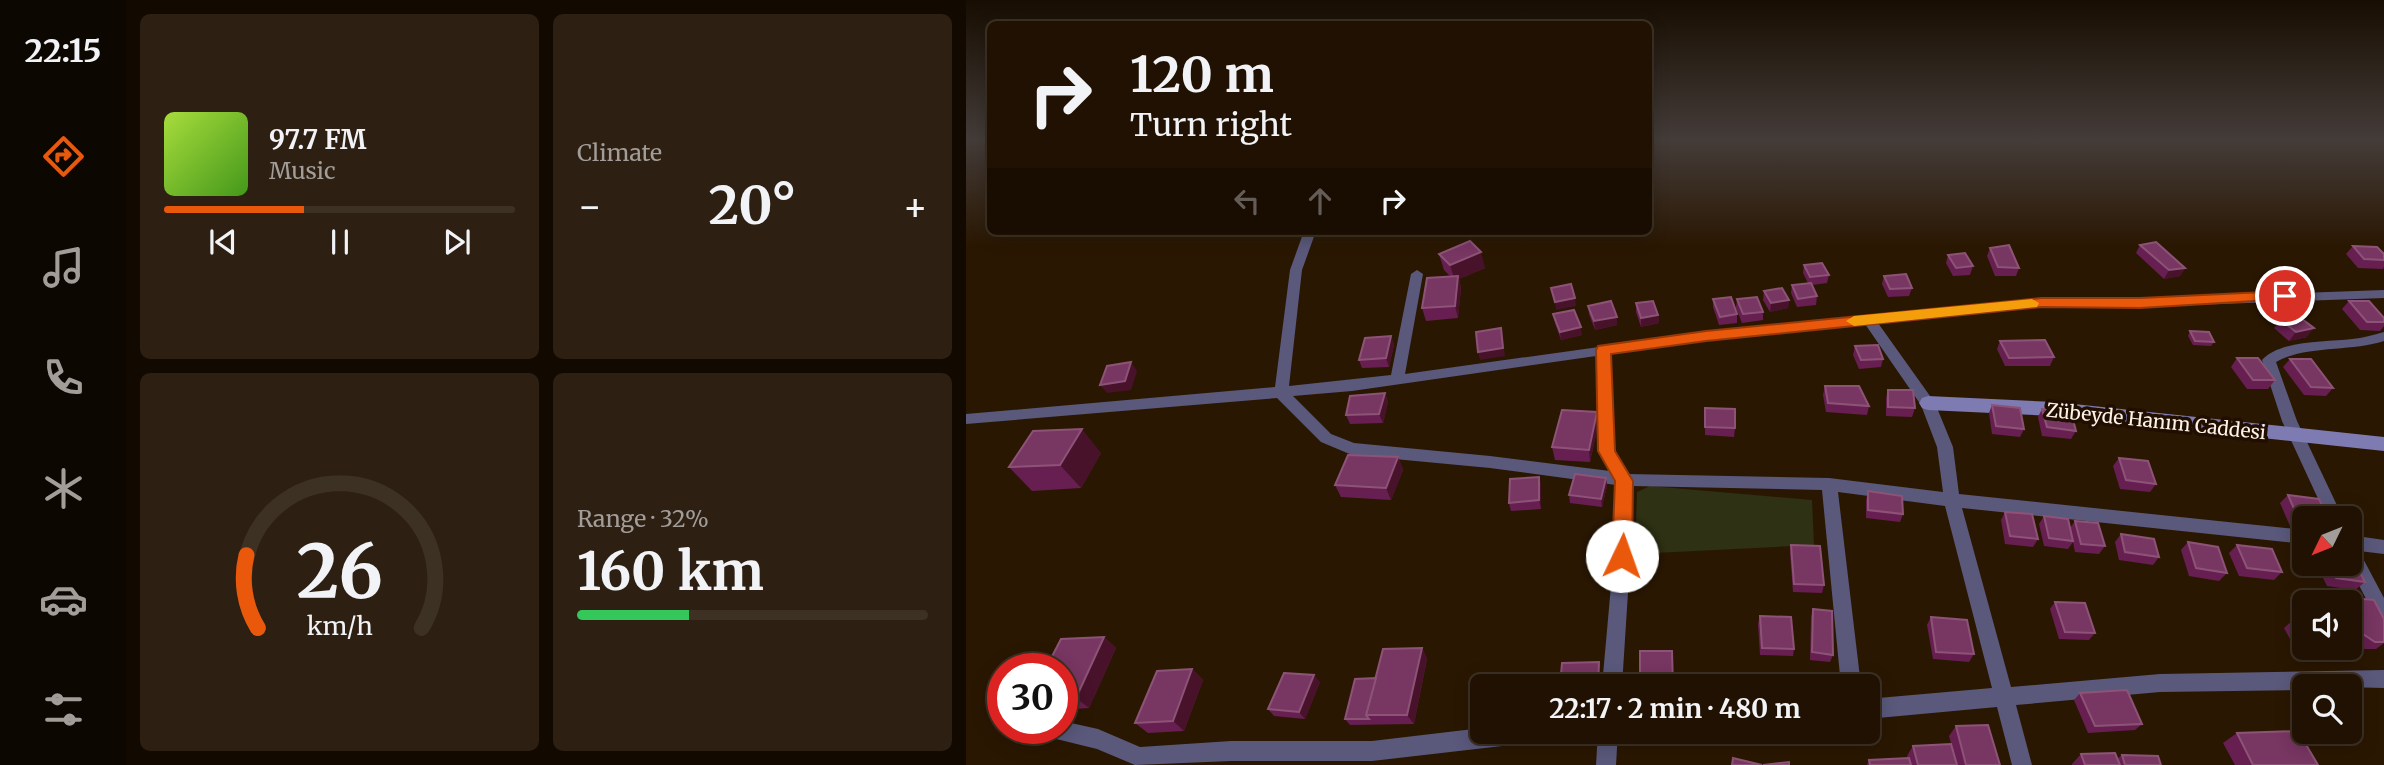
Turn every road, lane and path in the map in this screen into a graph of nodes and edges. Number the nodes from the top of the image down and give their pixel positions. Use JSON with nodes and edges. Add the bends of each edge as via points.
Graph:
{"nodes":[{"id":1,"x":1309,"y":235,"type":"edge"},
{"id":2,"x":1417,"y":274,"type":"dead end"},
{"id":3,"x":2384,"y":294,"type":"edge"},
{"id":4,"x":1869,"y":320,"type":"junction"},
{"id":5,"x":2384,"y":336,"type":"edge"},
{"id":6,"x":1603,"y":350,"type":"junction"},
{"id":7,"x":1397,"y":380,"type":"junction"},
{"id":8,"x":1281,"y":393,"type":"junction"},
{"id":9,"x":1928,"y":403,"type":"junction"},
{"id":10,"x":966,"y":419,"type":"edge"},
{"id":11,"x":2297,"y":436,"type":"junction"},
{"id":12,"x":2384,"y":444,"type":"edge"},
{"id":13,"x":1624,"y":481,"type":"junction"},
{"id":14,"x":1829,"y":484,"type":"junction"},
{"id":15,"x":1952,"y":500,"type":"junction"},
{"id":16,"x":2329,"y":506,"type":"edge"},
{"id":17,"x":2292,"y":536,"type":"edge"},
{"id":18,"x":2362,"y":544,"type":"edge"},
{"id":19,"x":2384,"y":547,"type":"edge"},
{"id":20,"x":2362,"y":573,"type":"edge"},
{"id":21,"x":2384,"y":616,"type":"edge"},
{"id":22,"x":1613,"y":674,"type":"edge"},
{"id":23,"x":1850,"y":674,"type":"edge"},
{"id":24,"x":2384,"y":679,"type":"edge"},
{"id":25,"x":2002,"y":698,"type":"junction"},
{"id":26,"x":1880,"y":708,"type":"edge"},
{"id":27,"x":1078,"y":735,"type":"edge"},
{"id":28,"x":1470,"y":740,"type":"edge"},
{"id":29,"x":1607,"y":744,"type":"edge"},
{"id":30,"x":1606,"y":765,"type":"edge"},
{"id":31,"x":2022,"y":765,"type":"edge"}],
"edges":[{"from":1,"to":8,"type":"street","via":[[1296,270]]},
{"from":2,"to":7,"type":"street"},
{"from":3,"to":4,"type":"street","via":[[2041,302]]},
{"from":4,"to":6,"type":"street"},
{"from":4,"to":9,"type":"street"},
{"from":5,"to":11,"type":"street","via":[[2334,348],[2278,352],[2269,360]]},
{"from":6,"to":7,"type":"street"},
{"from":6,"to":13,"type":"street","via":[[1606,451]]},
{"from":7,"to":8,"type":"street"},
{"from":8,"to":10,"type":"street"},
{"from":8,"to":13,"type":"street","via":[[1326,439],[1352,449],[1503,463]]},
{"from":9,"to":11,"type":"street","name":"Zübeyde Hanım Caddesi","via":[[2055,409]]},
{"from":9,"to":15,"type":"street","via":[[1945,447]]},
{"from":11,"to":12,"type":"street","name":"Zübeyde Hanım Caddesi"},
{"from":11,"to":16,"type":"street"},
{"from":13,"to":14,"type":"street"},
{"from":13,"to":22,"type":"street"},
{"from":14,"to":15,"type":"street"},
{"from":14,"to":23,"type":"street"},
{"from":15,"to":17,"type":"street"},
{"from":15,"to":25,"type":"street"},
{"from":18,"to":19,"type":"street"},
{"from":20,"to":21,"type":"street"},
{"from":24,"to":25,"type":"street","via":[[2161,683]]},
{"from":25,"to":26,"type":"street"},
{"from":25,"to":31,"type":"street"},
{"from":27,"to":28,"type":"street","via":[[1140,757],[1231,751],[1372,751]]},
{"from":29,"to":30,"type":"street"}]}
